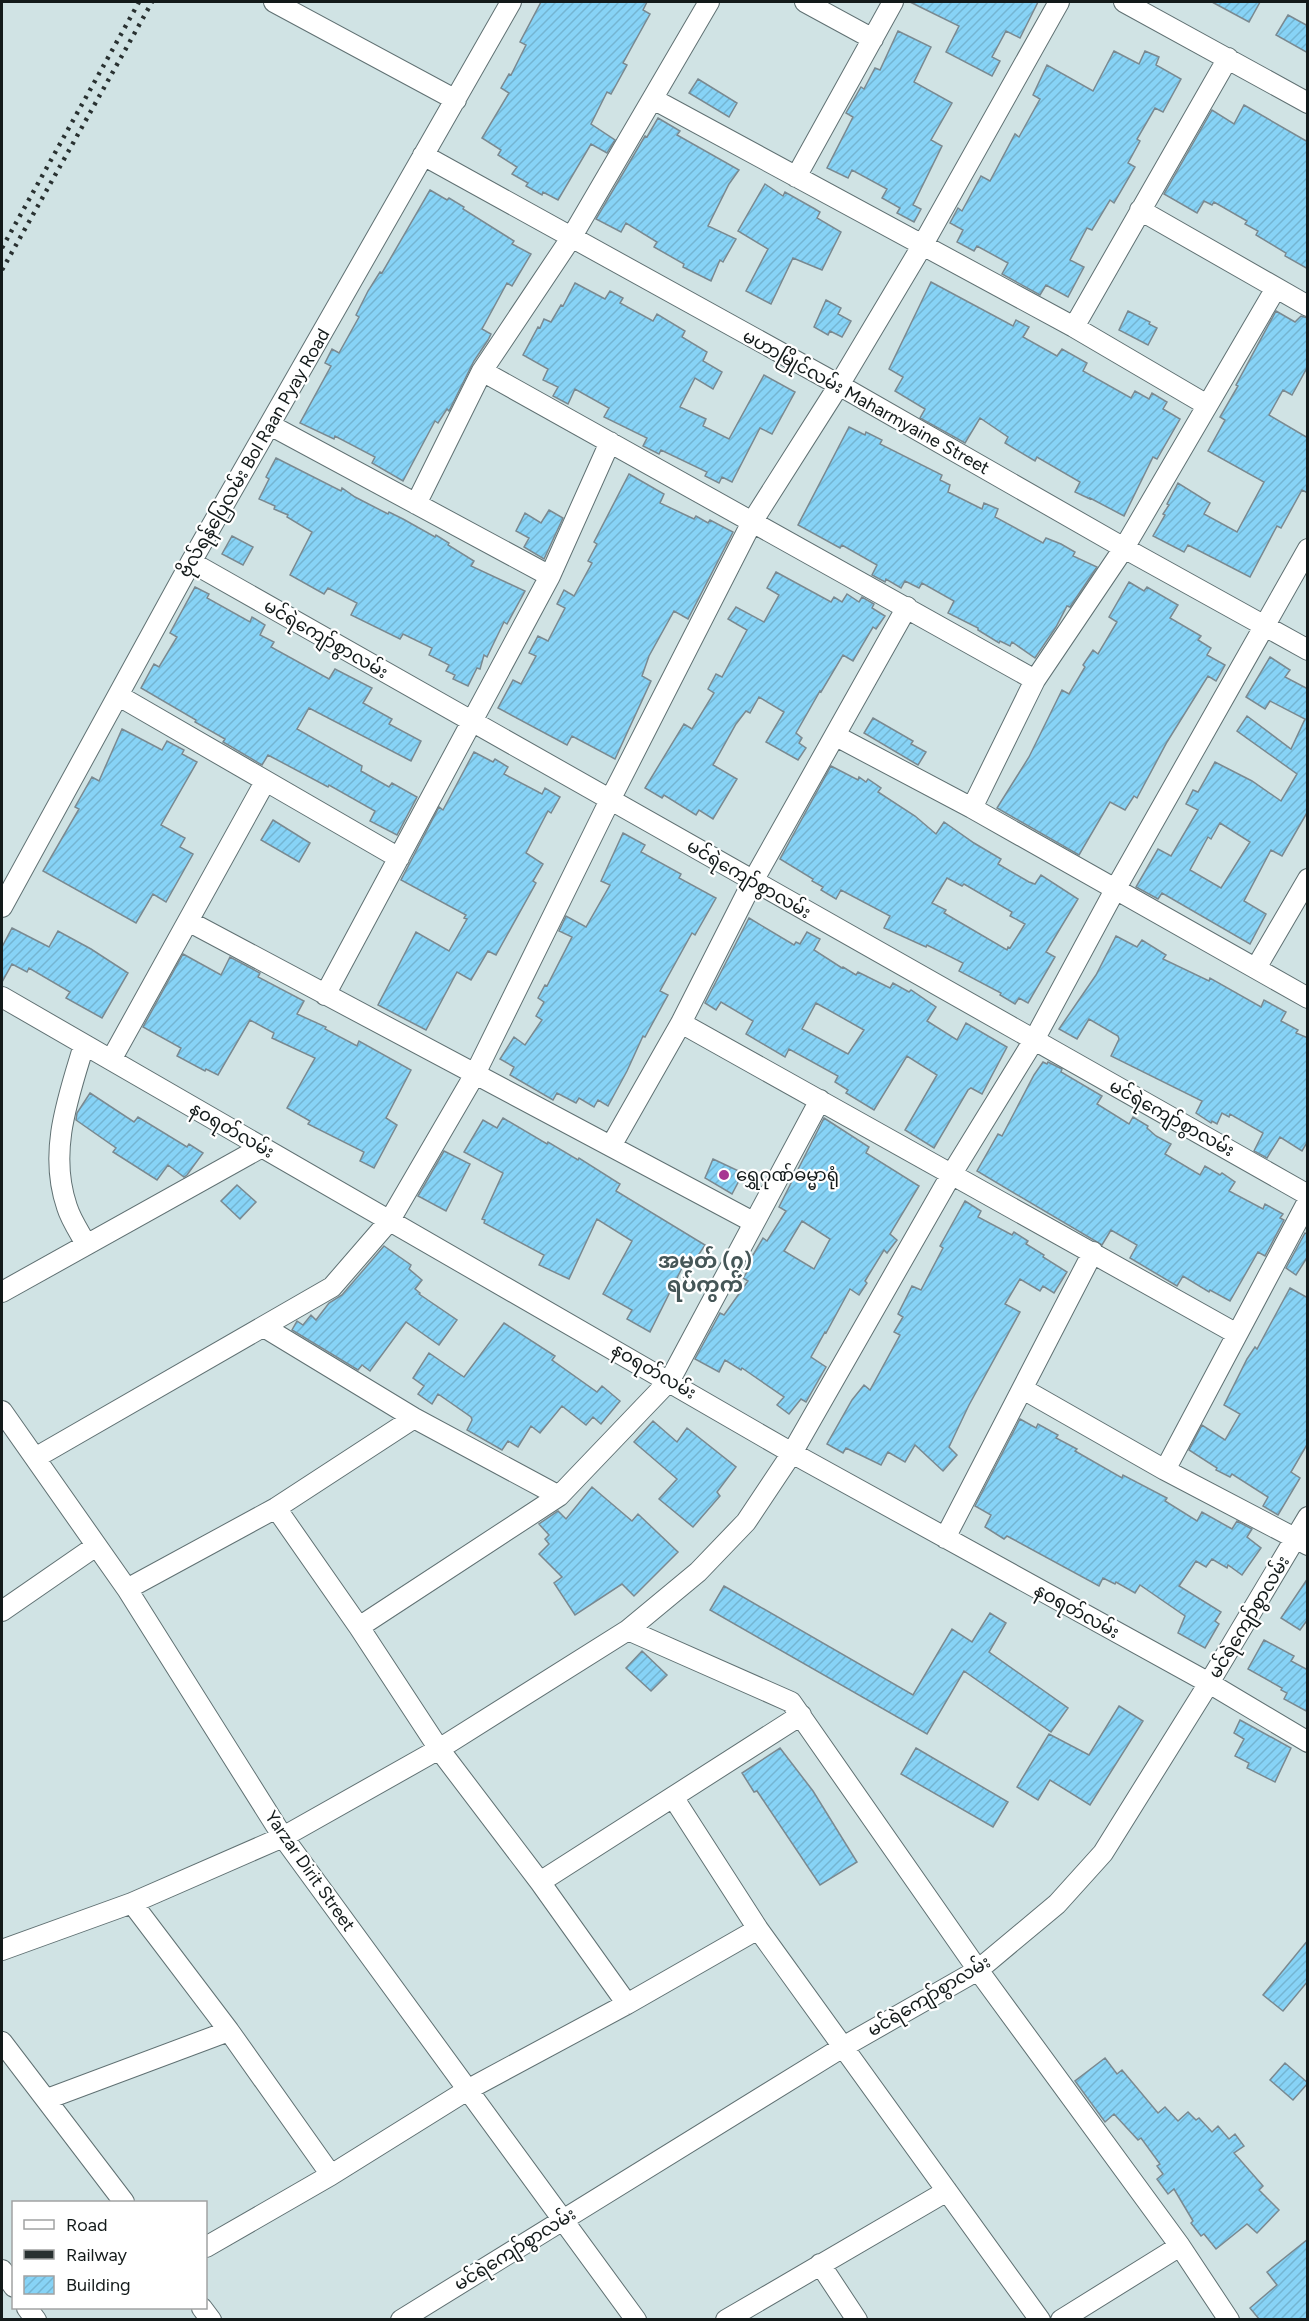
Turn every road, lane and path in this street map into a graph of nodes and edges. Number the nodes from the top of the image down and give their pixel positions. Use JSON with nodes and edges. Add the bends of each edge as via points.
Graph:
{"nodes":[{"id":1,"x":274,"y":2,"type":"edge"},
{"id":2,"x":511,"y":2,"type":"edge"},
{"id":3,"x":709,"y":2,"type":"edge"},
{"id":4,"x":805,"y":2,"type":"edge"},
{"id":5,"x":893,"y":2,"type":"edge"},
{"id":6,"x":1059,"y":2,"type":"edge"},
{"id":7,"x":1124,"y":2,"type":"edge"},
{"id":8,"x":873,"y":39,"type":"junction"},
{"id":9,"x":1228,"y":58,"type":"junction"},
{"id":10,"x":652,"y":99,"type":"junction"},
{"id":11,"x":456,"y":100,"type":"junction"},
{"id":12,"x":1308,"y":103,"type":"edge"},
{"id":13,"x":423,"y":155,"type":"junction"},
{"id":14,"x":796,"y":177,"type":"junction"},
{"id":15,"x":1140,"y":210,"type":"junction"},
{"id":16,"x":571,"y":238,"type":"junction"},
{"id":17,"x":922,"y":246,"type":"junction"},
{"id":18,"x":1276,"y":288,"type":"junction"},
{"id":19,"x":1308,"y":306,"type":"edge"},
{"id":20,"x":1074,"y":327,"type":"junction"},
{"id":21,"x":482,"y":370,"type":"junction"},
{"id":22,"x":839,"y":385,"type":"junction"},
{"id":23,"x":1208,"y":405,"type":"junction"},
{"id":24,"x":270,"y":425,"type":"junction"},
{"id":25,"x":610,"y":442,"type":"junction"},
{"id":26,"x":416,"y":504,"type":"junction"},
{"id":27,"x":752,"y":522,"type":"junction"},
{"id":28,"x":1124,"y":548,"type":"junction"},
{"id":29,"x":1308,"y":549,"type":"edge"},
{"id":30,"x":191,"y":562,"type":"junction"},
{"id":31,"x":550,"y":576,"type":"junction"},
{"id":32,"x":907,"y":607,"type":"junction"},
{"id":33,"x":1263,"y":626,"type":"junction"},
{"id":34,"x":1308,"y":650,"type":"edge"},
{"id":35,"x":1035,"y":680,"type":"junction"},
{"id":36,"x":119,"y":696,"type":"junction"},
{"id":37,"x":472,"y":722,"type":"junction"},
{"id":38,"x":836,"y":736,"type":"junction"},
{"id":39,"x":265,"y":782,"type":"junction"},
{"id":40,"x":610,"y":800,"type":"junction"},
{"id":41,"x":972,"y":808,"type":"junction"},
{"id":42,"x":399,"y":858,"type":"junction"},
{"id":43,"x":1308,"y":879,"type":"edge"},
{"id":44,"x":753,"y":881,"type":"junction"},
{"id":45,"x":1116,"y":888,"type":"junction"},
{"id":46,"x":2,"y":907,"type":"edge"},
{"id":47,"x":188,"y":921,"type":"junction"},
{"id":48,"x":1256,"y":968,"type":"junction"},
{"id":49,"x":326,"y":995,"type":"junction"},
{"id":50,"x":2,"y":998,"type":"edge"},
{"id":51,"x":1308,"y":998,"type":"edge"},
{"id":52,"x":681,"y":1023,"type":"junction"},
{"id":53,"x":1034,"y":1040,"type":"junction"},
{"id":54,"x":84,"y":1045,"type":"junction"},
{"id":55,"x":111,"y":1060,"type":"junction"},
{"id":56,"x":475,"y":1074,"type":"junction"},
{"id":57,"x":820,"y":1100,"type":"junction"},
{"id":58,"x":610,"y":1146,"type":"junction"},
{"id":59,"x":261,"y":1147,"type":"junction"},
{"id":60,"x":951,"y":1175,"type":"junction"},
{"id":61,"x":1308,"y":1195,"type":"edge"},
{"id":62,"x":1308,"y":1201,"type":"edge"},
{"id":63,"x":390,"y":1220,"type":"junction"},
{"id":64,"x":753,"y":1222,"type":"junction"},
{"id":65,"x":86,"y":1244,"type":"junction"},
{"id":66,"x":1093,"y":1252,"type":"junction"},
{"id":67,"x":2,"y":1292,"type":"edge"},
{"id":68,"x":264,"y":1327,"type":"junction"},
{"id":69,"x":1237,"y":1334,"type":"junction"},
{"id":70,"x":670,"y":1380,"type":"junction"},
{"id":71,"x":1023,"y":1389,"type":"junction"},
{"id":72,"x":2,"y":1411,"type":"edge"},
{"id":73,"x":414,"y":1418,"type":"junction"},
{"id":74,"x":792,"y":1453,"type":"junction"},
{"id":75,"x":35,"y":1458,"type":"junction"},
{"id":76,"x":1165,"y":1470,"type":"junction"},
{"id":77,"x":559,"y":1497,"type":"junction"},
{"id":78,"x":276,"y":1508,"type":"junction"},
{"id":79,"x":1308,"y":1517,"type":"edge"},
{"id":80,"x":945,"y":1538,"type":"junction"},
{"id":81,"x":1302,"y":1542,"type":"edge"},
{"id":82,"x":96,"y":1546,"type":"junction"},
{"id":83,"x":127,"y":1589,"type":"junction"},
{"id":84,"x":2,"y":1611,"type":"edge"},
{"id":85,"x":359,"y":1628,"type":"junction"},
{"id":86,"x":628,"y":1630,"type":"junction"},
{"id":87,"x":1209,"y":1683,"type":"junction"},
{"id":88,"x":801,"y":1715,"type":"junction"},
{"id":89,"x":1308,"y":1742,"type":"edge"},
{"id":90,"x":439,"y":1749,"type":"junction"},
{"id":91,"x":673,"y":1797,"type":"junction"},
{"id":92,"x":283,"y":1837,"type":"junction"},
{"id":93,"x":540,"y":1882,"type":"junction"},
{"id":94,"x":132,"y":1903,"type":"junction"},
{"id":95,"x":758,"y":1929,"type":"junction"},
{"id":96,"x":2,"y":1950,"type":"edge"},
{"id":97,"x":978,"y":1970,"type":"junction"},
{"id":98,"x":627,"y":2004,"type":"junction"},
{"id":99,"x":229,"y":2031,"type":"junction"},
{"id":100,"x":2,"y":2042,"type":"edge"},
{"id":101,"x":843,"y":2047,"type":"junction"},
{"id":102,"x":469,"y":2089,"type":"junction"},
{"id":103,"x":47,"y":2099,"type":"junction"},
{"id":104,"x":331,"y":2175,"type":"junction"},
{"id":105,"x":947,"y":2191,"type":"junction"},
{"id":106,"x":123,"y":2201,"type":"edge"},
{"id":107,"x":563,"y":2220,"type":"junction"},
{"id":108,"x":207,"y":2246,"type":"edge"},
{"id":109,"x":1180,"y":2246,"type":"junction"},
{"id":110,"x":820,"y":2265,"type":"junction"},
{"id":111,"x":2,"y":2270,"type":"edge"},
{"id":112,"x":12,"y":2284,"type":"edge"},
{"id":113,"x":401,"y":2319,"type":"edge"},
{"id":114,"x":636,"y":2319,"type":"edge"},
{"id":115,"x":726,"y":2319,"type":"edge"},
{"id":116,"x":857,"y":2319,"type":"edge"},
{"id":117,"x":1040,"y":2319,"type":"edge"},
{"id":118,"x":1061,"y":2319,"type":"edge"},
{"id":119,"x":1229,"y":2319,"type":"edge"}],
"edges":[{"from":1,"to":11,"type":"street"},
{"from":2,"to":11,"type":"street","name":"ဗိုလ်ရန်ပြေလမ်း Bol Raan Pyay Road"},
{"from":3,"to":10,"type":"street"},
{"from":4,"to":8,"type":"street"},
{"from":5,"to":8,"type":"street"},
{"from":6,"to":17,"type":"street"},
{"from":7,"to":9,"type":"street"},
{"from":8,"to":14,"type":"street"},
{"from":9,"to":12,"type":"street"},
{"from":9,"to":15,"type":"street"},
{"from":10,"to":14,"type":"street"},
{"from":10,"to":16,"type":"street"},
{"from":11,"to":13,"type":"street","name":"ဗိုလ်ရန်ပြေလမ်း Bol Raan Pyay Road"},
{"from":13,"to":16,"type":"street","name":"မဟာမြိုင်လမ်း Maharmyaine Street"},
{"from":13,"to":24,"type":"street","name":"ဗိုလ်ရန်ပြေလမ်း Bol Raan Pyay Road"},
{"from":14,"to":17,"type":"street"},
{"from":15,"to":18,"type":"street"},
{"from":15,"to":20,"type":"street"},
{"from":16,"to":21,"type":"street"},
{"from":16,"to":22,"type":"street","name":"မဟာမြိုင်လမ်း Maharmyaine Street"},
{"from":17,"to":20,"type":"street"},
{"from":17,"to":22,"type":"street"},
{"from":18,"to":19,"type":"street"},
{"from":18,"to":23,"type":"street"},
{"from":20,"to":23,"type":"street"},
{"from":21,"to":25,"type":"street"},
{"from":21,"to":26,"type":"street"},
{"from":22,"to":27,"type":"street"},
{"from":22,"to":28,"type":"street","name":"မဟာမြိုင်လမ်း Maharmyaine Street"},
{"from":23,"to":28,"type":"street"},
{"from":24,"to":26,"type":"street"},
{"from":24,"to":30,"type":"street","name":"ဗိုလ်ရန်ပြေလမ်း Bol Raan Pyay Road"},
{"from":25,"to":27,"type":"street"},
{"from":25,"to":31,"type":"street"},
{"from":26,"to":31,"type":"street"},
{"from":27,"to":32,"type":"street"},
{"from":27,"to":40,"type":"street"},
{"from":28,"to":33,"type":"street","name":"မဟာမြိုင်လမ်း Maharmyaine Street"},
{"from":28,"to":35,"type":"street"},
{"from":29,"to":33,"type":"street"},
{"from":30,"to":36,"type":"street","name":"ဗိုလ်ရန်ပြေလမ်း Bol Raan Pyay Road"},
{"from":30,"to":37,"type":"street","name":"မင်ရဲကျော်စွာလမ်း"},
{"from":31,"to":37,"type":"street"},
{"from":32,"to":35,"type":"street"},
{"from":32,"to":38,"type":"street"},
{"from":33,"to":34,"type":"street","name":"မဟာမြိုင်လမ်း Maharmyaine Street"},
{"from":33,"to":45,"type":"street"},
{"from":35,"to":41,"type":"street"},
{"from":36,"to":39,"type":"street"},
{"from":36,"to":46,"type":"street","name":"ဗိုလ်ရန်ပြေလမ်း Bol Raan Pyay Road"},
{"from":37,"to":40,"type":"street","name":"မင်ရဲကျော်စွာလမ်း"},
{"from":37,"to":42,"type":"street"},
{"from":38,"to":41,"type":"street"},
{"from":38,"to":44,"type":"street"},
{"from":39,"to":42,"type":"street"},
{"from":39,"to":47,"type":"street"},
{"from":40,"to":44,"type":"street","name":"မင်ရဲကျော်စွာလမ်း"},
{"from":40,"to":56,"type":"street"},
{"from":41,"to":45,"type":"street"},
{"from":42,"to":49,"type":"street"},
{"from":43,"to":48,"type":"street"},
{"from":44,"to":52,"type":"street"},
{"from":44,"to":53,"type":"street","name":"မင်ရဲကျော်စွာလမ်း"},
{"from":45,"to":48,"type":"street"},
{"from":45,"to":53,"type":"street"},
{"from":47,"to":49,"type":"street"},
{"from":47,"to":55,"type":"street"},
{"from":48,"to":51,"type":"street"},
{"from":49,"to":56,"type":"street"},
{"from":50,"to":54,"type":"street","name":"နဝရတ်လမ်း"},
{"from":52,"to":57,"type":"street"},
{"from":52,"to":58,"type":"street"},
{"from":53,"to":60,"type":"street"},
{"from":53,"to":61,"type":"street","name":"မင်ရဲကျော်စွာလမ်း"},
{"from":54,"to":55,"type":"street","name":"နဝရတ်လမ်း"},
{"from":54,"to":65,"type":"street","via":[[62,1119],[58,1163],[67,1208]]},
{"from":55,"to":59,"type":"street","name":"နဝရတ်လမ်း"},
{"from":56,"to":58,"type":"street"},
{"from":56,"to":63,"type":"street"},
{"from":57,"to":60,"type":"street"},
{"from":57,"to":64,"type":"street"},
{"from":58,"to":64,"type":"street"},
{"from":59,"to":63,"type":"street","name":"နဝရတ်လမ်း"},
{"from":59,"to":65,"type":"street"},
{"from":60,"to":66,"type":"street"},
{"from":60,"to":74,"type":"street"},
{"from":62,"to":69,"type":"street"},
{"from":63,"to":68,"type":"street","via":[[332,1287]]},
{"from":63,"to":70,"type":"street","name":"နဝရတ်လမ်း"},
{"from":64,"to":70,"type":"street"},
{"from":65,"to":67,"type":"street"},
{"from":66,"to":69,"type":"street"},
{"from":66,"to":71,"type":"street"},
{"from":68,"to":73,"type":"street"},
{"from":68,"to":75,"type":"street"},
{"from":69,"to":76,"type":"street"},
{"from":70,"to":74,"type":"street","name":"နဝရတ်လမ်း"},
{"from":70,"to":77,"type":"street"},
{"from":71,"to":76,"type":"street"},
{"from":71,"to":80,"type":"street"},
{"from":72,"to":75,"type":"street","name":"Yarzar Dirit Street"},
{"from":73,"to":77,"type":"street"},
{"from":73,"to":78,"type":"street"},
{"from":74,"to":80,"type":"street","name":"နဝရတ်လမ်း"},
{"from":74,"to":86,"type":"street","via":[[746,1522],[698,1572]]},
{"from":75,"to":82,"type":"street","name":"Yarzar Dirit Street"},
{"from":76,"to":81,"type":"street"},
{"from":77,"to":85,"type":"street"},
{"from":78,"to":83,"type":"street"},
{"from":78,"to":85,"type":"street"},
{"from":79,"to":81,"type":"street","name":"မင်ရဲကျော်စွာလမ်း"},
{"from":80,"to":87,"type":"street","name":"နဝရတ်လမ်း"},
{"from":81,"to":87,"type":"street","name":"မင်ရဲကျော်စွာလမ်း"},
{"from":82,"to":83,"type":"street","name":"Yarzar Dirit Street"},
{"from":82,"to":84,"type":"street"},
{"from":83,"to":92,"type":"street","name":"Yarzar Dirit Street"},
{"from":85,"to":90,"type":"street"},
{"from":86,"to":88,"type":"street","via":[[791,1702]]},
{"from":86,"to":90,"type":"street"},
{"from":87,"to":89,"type":"street","name":"နဝရတ်လမ်း"},
{"from":87,"to":97,"type":"street","name":"မင်ရဲကျော်စွာလမ်း","via":[[1103,1853],[1058,1904]]},
{"from":88,"to":91,"type":"street"},
{"from":88,"to":97,"type":"street"},
{"from":90,"to":92,"type":"street"},
{"from":90,"to":93,"type":"street"},
{"from":91,"to":93,"type":"street"},
{"from":91,"to":95,"type":"street"},
{"from":92,"to":94,"type":"street"},
{"from":92,"to":102,"type":"street","name":"Yarzar Dirit Street"},
{"from":93,"to":98,"type":"street"},
{"from":94,"to":96,"type":"street"},
{"from":94,"to":99,"type":"street"},
{"from":95,"to":98,"type":"street"},
{"from":95,"to":101,"type":"street"},
{"from":97,"to":101,"type":"street","name":"မင်ရဲကျော်စွာလမ်း"},
{"from":97,"to":109,"type":"street"},
{"from":98,"to":102,"type":"street"},
{"from":99,"to":103,"type":"street"},
{"from":99,"to":104,"type":"street"},
{"from":100,"to":103,"type":"street"},
{"from":101,"to":105,"type":"street"},
{"from":101,"to":107,"type":"street","name":"မင်ရဲကျော်စွာလမ်း"},
{"from":102,"to":104,"type":"street"},
{"from":102,"to":107,"type":"street","name":"Yarzar Dirit Street"},
{"from":103,"to":106,"type":"street"},
{"from":104,"to":108,"type":"street"},
{"from":105,"to":110,"type":"street"},
{"from":105,"to":117,"type":"street"},
{"from":107,"to":113,"type":"street","name":"မင်ရဲကျော်စွာလမ်း"},
{"from":107,"to":114,"type":"street","name":"Yarzar Dirit Street"},
{"from":109,"to":118,"type":"street"},
{"from":109,"to":119,"type":"street"},
{"from":110,"to":115,"type":"street"},
{"from":110,"to":116,"type":"street"},
{"from":111,"to":112,"type":"street"}]}
